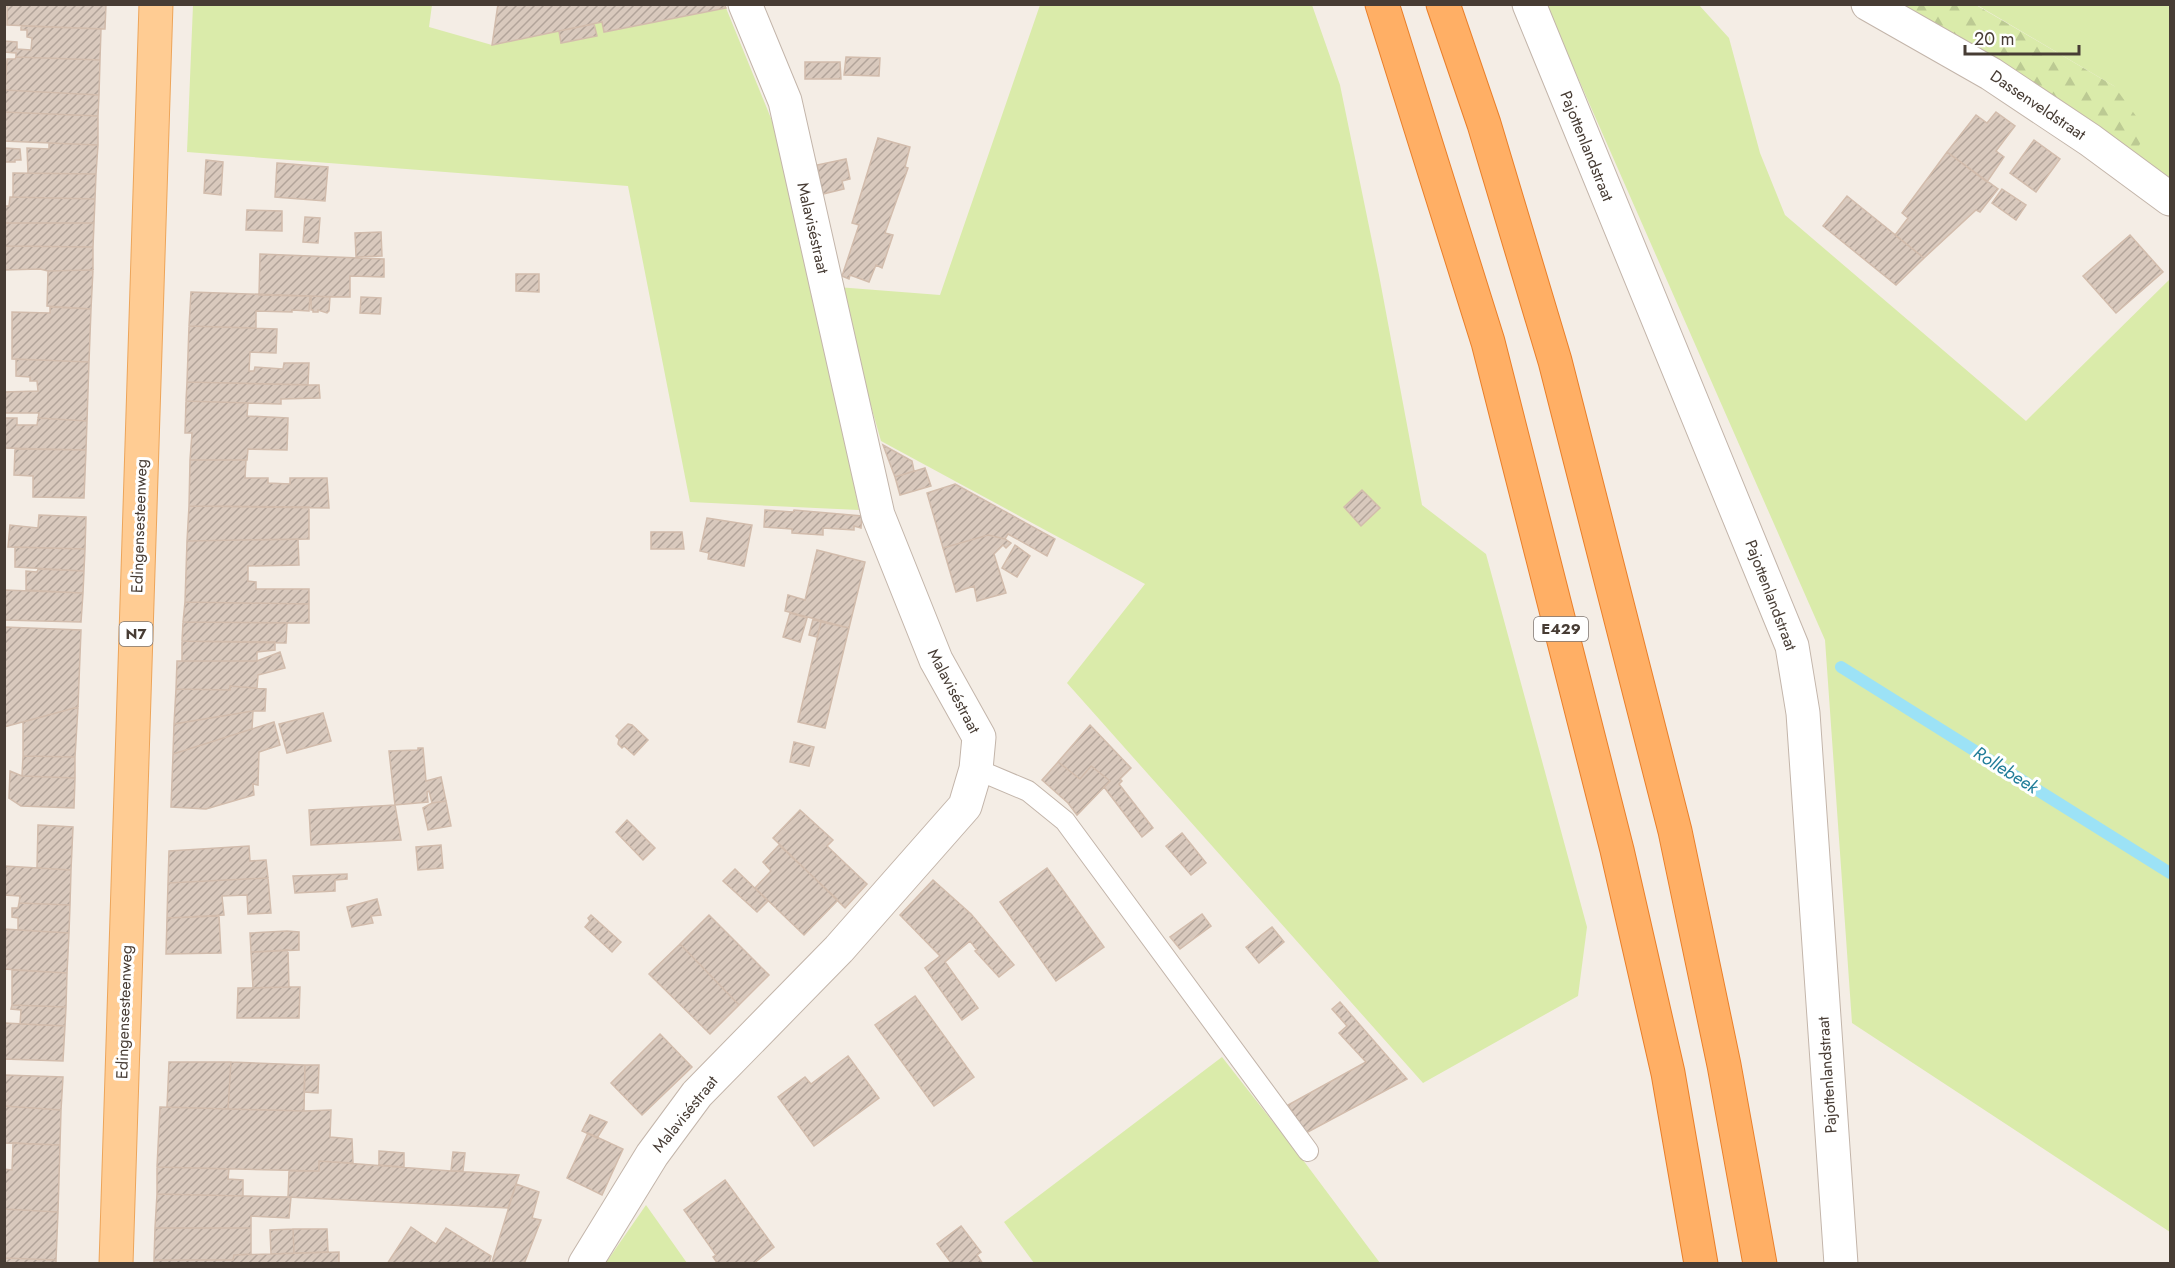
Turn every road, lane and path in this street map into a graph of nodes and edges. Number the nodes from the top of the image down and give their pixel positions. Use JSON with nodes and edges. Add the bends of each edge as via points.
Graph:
{"nodes":[{"id":1,"x":156,"y":4,"type":"edge"},
{"id":2,"x":745,"y":4,"type":"edge"},
{"id":3,"x":1382,"y":4,"type":"edge"},
{"id":4,"x":1443,"y":4,"type":"edge"},
{"id":5,"x":1529,"y":4,"type":"edge"},
{"id":6,"x":1868,"y":4,"type":"edge"},
{"id":7,"x":2170,"y":199,"type":"edge"},
{"id":8,"x":976,"y":769,"type":"junction"},
{"id":9,"x":1308,"y":1151,"type":"dead end"},
{"id":10,"x":116,"y":1263,"type":"edge"},
{"id":11,"x":585,"y":1263,"type":"edge"},
{"id":12,"x":1701,"y":1263,"type":"edge"},
{"id":13,"x":1760,"y":1263,"type":"edge"},
{"id":14,"x":1841,"y":1263,"type":"edge"}],
"edges":[{"from":1,"to":10,"type":"main road","name":"Edingensesteenweg","number":"N7"},
{"from":2,"to":8,"type":"street","name":"Malaviséstraat","via":[[785,101],[878,515],[936,660],[979,737]]},
{"from":3,"to":12,"type":"highway","number":"E429","via":[[1488,342],[1617,850],[1668,1073]]},
{"from":4,"to":13,"type":"highway","via":[[1484,124],[1555,361],[1675,831]]},
{"from":5,"to":14,"type":"street","name":"Pajottenlandstraat","via":[[1792,646],[1803,712]]},
{"from":6,"to":7,"type":"street","name":"Dassenveldstraat","via":[[1991,74]]},
{"from":8,"to":9,"type":"lane","via":[[1028,791],[1065,821]]},
{"from":8,"to":11,"type":"street","name":"Malaviséstraat","via":[[965,806],[839,949],[697,1094],[652,1155]]}]}
